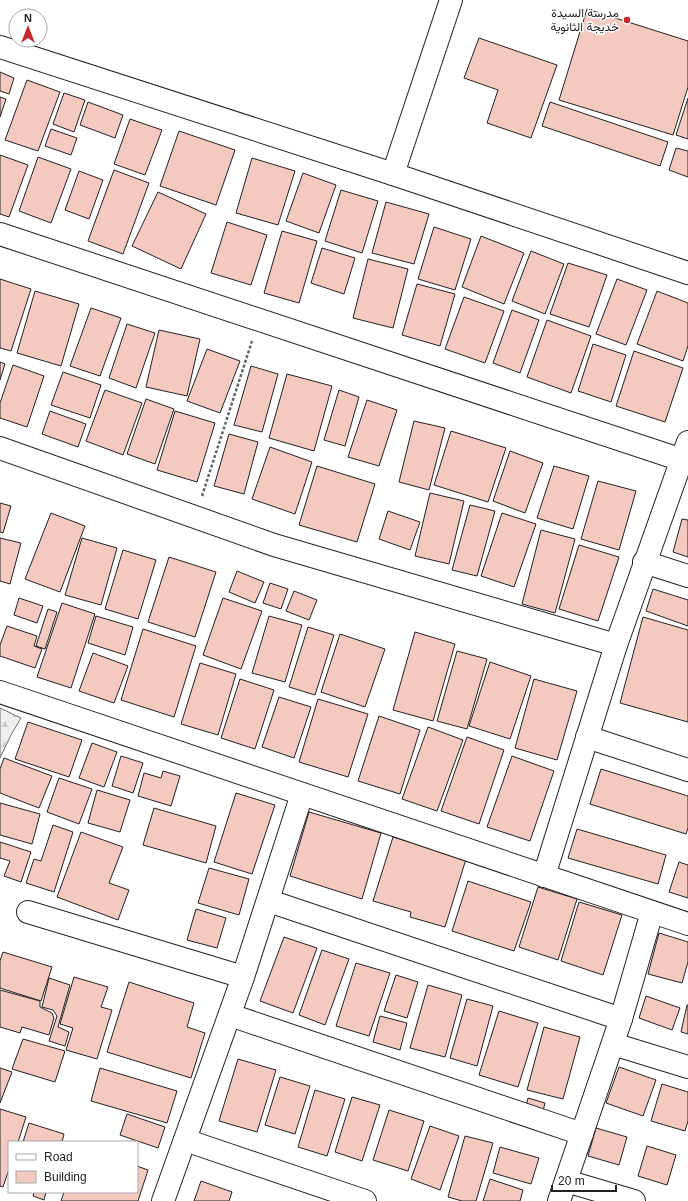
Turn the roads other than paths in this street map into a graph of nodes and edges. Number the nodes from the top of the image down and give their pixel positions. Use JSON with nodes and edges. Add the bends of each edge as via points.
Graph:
{"nodes":[{"id":1,"x":450,"y":0,"type":"edge"},
{"id":2,"x":0,"y":47,"type":"edge"},
{"id":3,"x":393,"y":174,"type":"junction"},
{"id":4,"x":0,"y":234,"type":"edge"},
{"id":5,"x":688,"y":273,"type":"edge"},
{"id":6,"x":0,"y":448,"type":"edge"},
{"id":7,"x":685,"y":451,"type":"edge"},
{"id":8,"x":644,"y":562,"type":"junction"},
{"id":9,"x":688,"y":576,"type":"edge"},
{"id":10,"x":616,"y":645,"type":"junction"},
{"id":11,"x":0,"y":692,"type":"edge"},
{"id":12,"x":587,"y":738,"type":"junction"},
{"id":13,"x":688,"y":770,"type":"edge"},
{"id":14,"x":302,"y":794,"type":"junction"},
{"id":15,"x":544,"y":876,"type":"junction"},
{"id":16,"x":269,"y":901,"type":"junction"},
{"id":17,"x":28,"y":912,"type":"dead end"},
{"id":18,"x":652,"y":912,"type":"junction"},
{"id":19,"x":688,"y":924,"type":"edge"},
{"id":20,"x":243,"y":977,"type":"junction"},
{"id":21,"x":230,"y":1015,"type":"junction"},
{"id":22,"x":621,"y":1019,"type":"junction"},
{"id":23,"x":613,"y":1044,"type":"junction"},
{"id":24,"x":688,"y":1067,"type":"edge"},
{"id":25,"x":582,"y":1134,"type":"junction"},
{"id":26,"x":185,"y":1140,"type":"junction"},
{"id":27,"x":566,"y":1181,"type":"junction"},
{"id":28,"x":163,"y":1201,"type":"edge"},
{"id":29,"x":365,"y":1201,"type":"edge"},
{"id":30,"x":559,"y":1201,"type":"edge"},
{"id":31,"x":634,"y":1201,"type":"edge"}],
"edges":[{"from":1,"to":3,"type":"street"},
{"from":2,"to":3,"type":"street"},
{"from":3,"to":5,"type":"street"},
{"from":4,"to":7,"type":"street","via":[[259,320]]},
{"from":6,"to":10,"type":"street","via":[[274,545]]},
{"from":7,"to":8,"type":"street"},
{"from":8,"to":9,"type":"street"},
{"from":8,"to":10,"type":"street"},
{"from":10,"to":12,"type":"street"},
{"from":11,"to":14,"type":"street"},
{"from":12,"to":13,"type":"street"},
{"from":12,"to":15,"type":"street"},
{"from":14,"to":15,"type":"street"},
{"from":14,"to":16,"type":"street"},
{"from":15,"to":18,"type":"street"},
{"from":16,"to":20,"type":"street"},
{"from":16,"to":22,"type":"street"},
{"from":17,"to":20,"type":"street"},
{"from":18,"to":19,"type":"street"},
{"from":18,"to":22,"type":"street"},
{"from":20,"to":21,"type":"street"},
{"from":21,"to":25,"type":"street"},
{"from":21,"to":26,"type":"street"},
{"from":22,"to":23,"type":"street"},
{"from":23,"to":24,"type":"street"},
{"from":23,"to":25,"type":"street"},
{"from":25,"to":27,"type":"street"},
{"from":26,"to":28,"type":"street"},
{"from":26,"to":29,"type":"street"},
{"from":27,"to":30,"type":"street"},
{"from":27,"to":31,"type":"street"}]}
